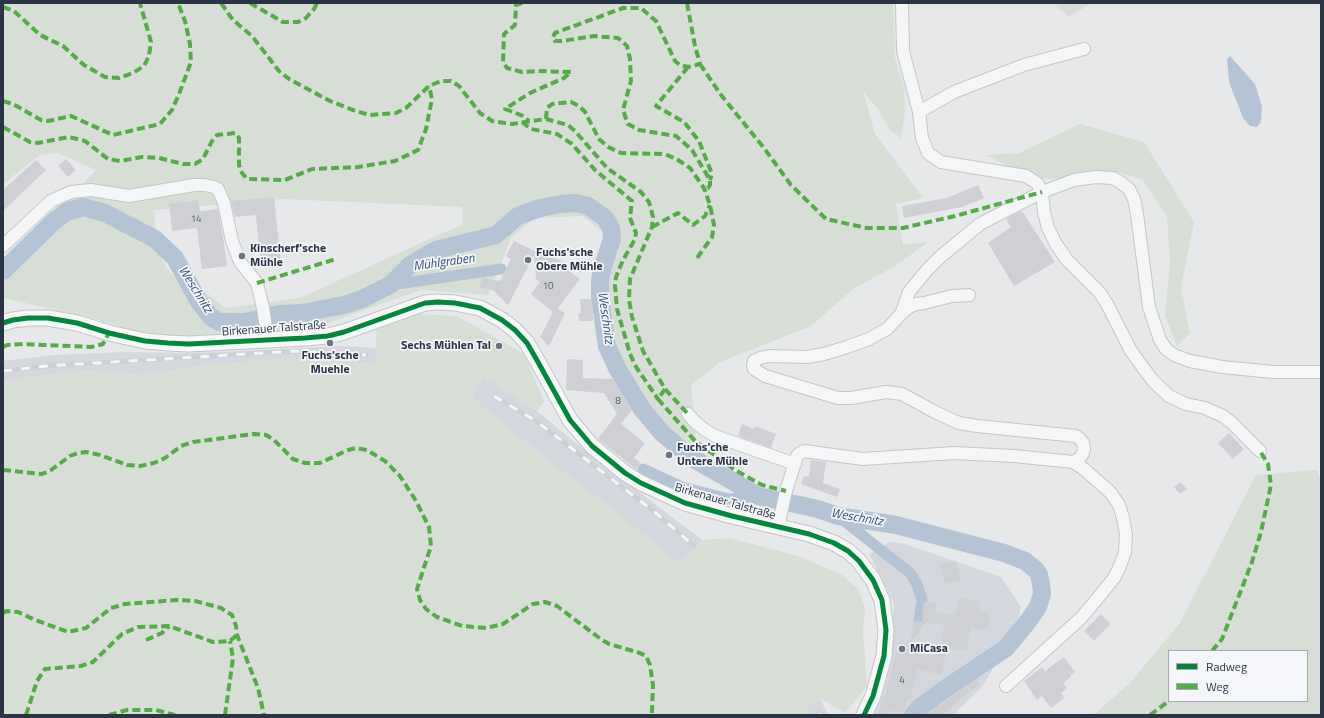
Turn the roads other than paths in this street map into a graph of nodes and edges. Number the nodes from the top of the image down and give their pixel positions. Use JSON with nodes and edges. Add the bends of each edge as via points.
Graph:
{"nodes":[{"id":1,"x":902,"y":3,"type":"edge"},
{"id":2,"x":1084,"y":49,"type":"dead end"},
{"id":3,"x":919,"y":112,"type":"junction"},
{"id":4,"x":1042,"y":192,"type":"junction"},
{"id":5,"x":3,"y":246,"type":"edge"},
{"id":6,"x":969,"y":295,"type":"dead end"},
{"id":7,"x":901,"y":314,"type":"junction"},
{"id":8,"x":3,"y":323,"type":"edge"},
{"id":9,"x":267,"y":335,"type":"junction"},
{"id":10,"x":1321,"y":372,"type":"edge"},
{"id":11,"x":688,"y":414,"type":"dead end"},
{"id":12,"x":1260,"y":451,"type":"dead end"},
{"id":13,"x":1073,"y":462,"type":"junction"},
{"id":14,"x":795,"y":464,"type":"junction"},
{"id":15,"x":778,"y":527,"type":"junction"},
{"id":16,"x":1006,"y":686,"type":"dead end"},
{"id":17,"x":864,"y":715,"type":"edge"}],
"edges":[{"from":1,"to":3,"type":"lane","via":[[903,51]]},
{"from":2,"to":3,"type":"lane","via":[[1024,66],[954,92]]},
{"from":3,"to":4,"type":"lane","via":[[922,138],[928,153],[940,162],[1026,176],[1037,183]]},
{"from":4,"to":7,"type":"lane","via":[[980,224],[940,258],[909,292]]},
{"from":4,"to":10,"type":"lane","via":[[1074,180],[1096,177],[1112,178],[1129,189],[1138,214],[1149,307],[1160,340],[1174,355],[1222,367],[1274,372]]},
{"from":4,"to":12,"type":"lane","via":[[1048,228],[1056,244],[1067,260],[1100,293],[1131,351],[1153,381],[1168,396],[1223,416]]},
{"from":5,"to":9,"type":"lane","via":[[51,201],[71,192],[91,190],[129,196],[194,185],[216,188],[224,203],[232,241],[240,262],[257,282]]},
{"from":6,"to":7,"type":"lane","via":[[916,304]]},
{"from":7,"to":13,"type":"lane","via":[[887,329],[847,347],[808,357],[760,358],[754,361],[754,369],[765,376],[838,398],[886,392],[902,394],[958,423],[1076,436],[1083,443],[1084,449],[1079,459]]},
{"from":8,"to":9,"type":"main road","name":"Birkenauer Talstraße","via":[[28,318],[48,318],[77,323],[119,336],[168,344]]},
{"from":9,"to":15,"type":"main road","name":"Birkenauer Talstraße","via":[[328,336],[425,303],[455,303],[480,308],[502,320],[527,343],[570,420],[592,446],[625,473],[685,503]]},
{"from":11,"to":14,"type":"lane","via":[[700,427],[715,436]]},
{"from":13,"to":14,"type":"lane","via":[[954,453],[863,459],[804,451],[799,454]]},
{"from":13,"to":16,"type":"lane","via":[[1112,493],[1119,505],[1126,534],[1125,552],[1114,578],[1081,618]]},
{"from":14,"to":15,"type":"lane"},
{"from":15,"to":17,"type":"main road","name":"Birkenauer Talstraße","via":[[834,543],[859,561],[873,580],[882,600],[886,630],[884,656],[873,696]]}]}
